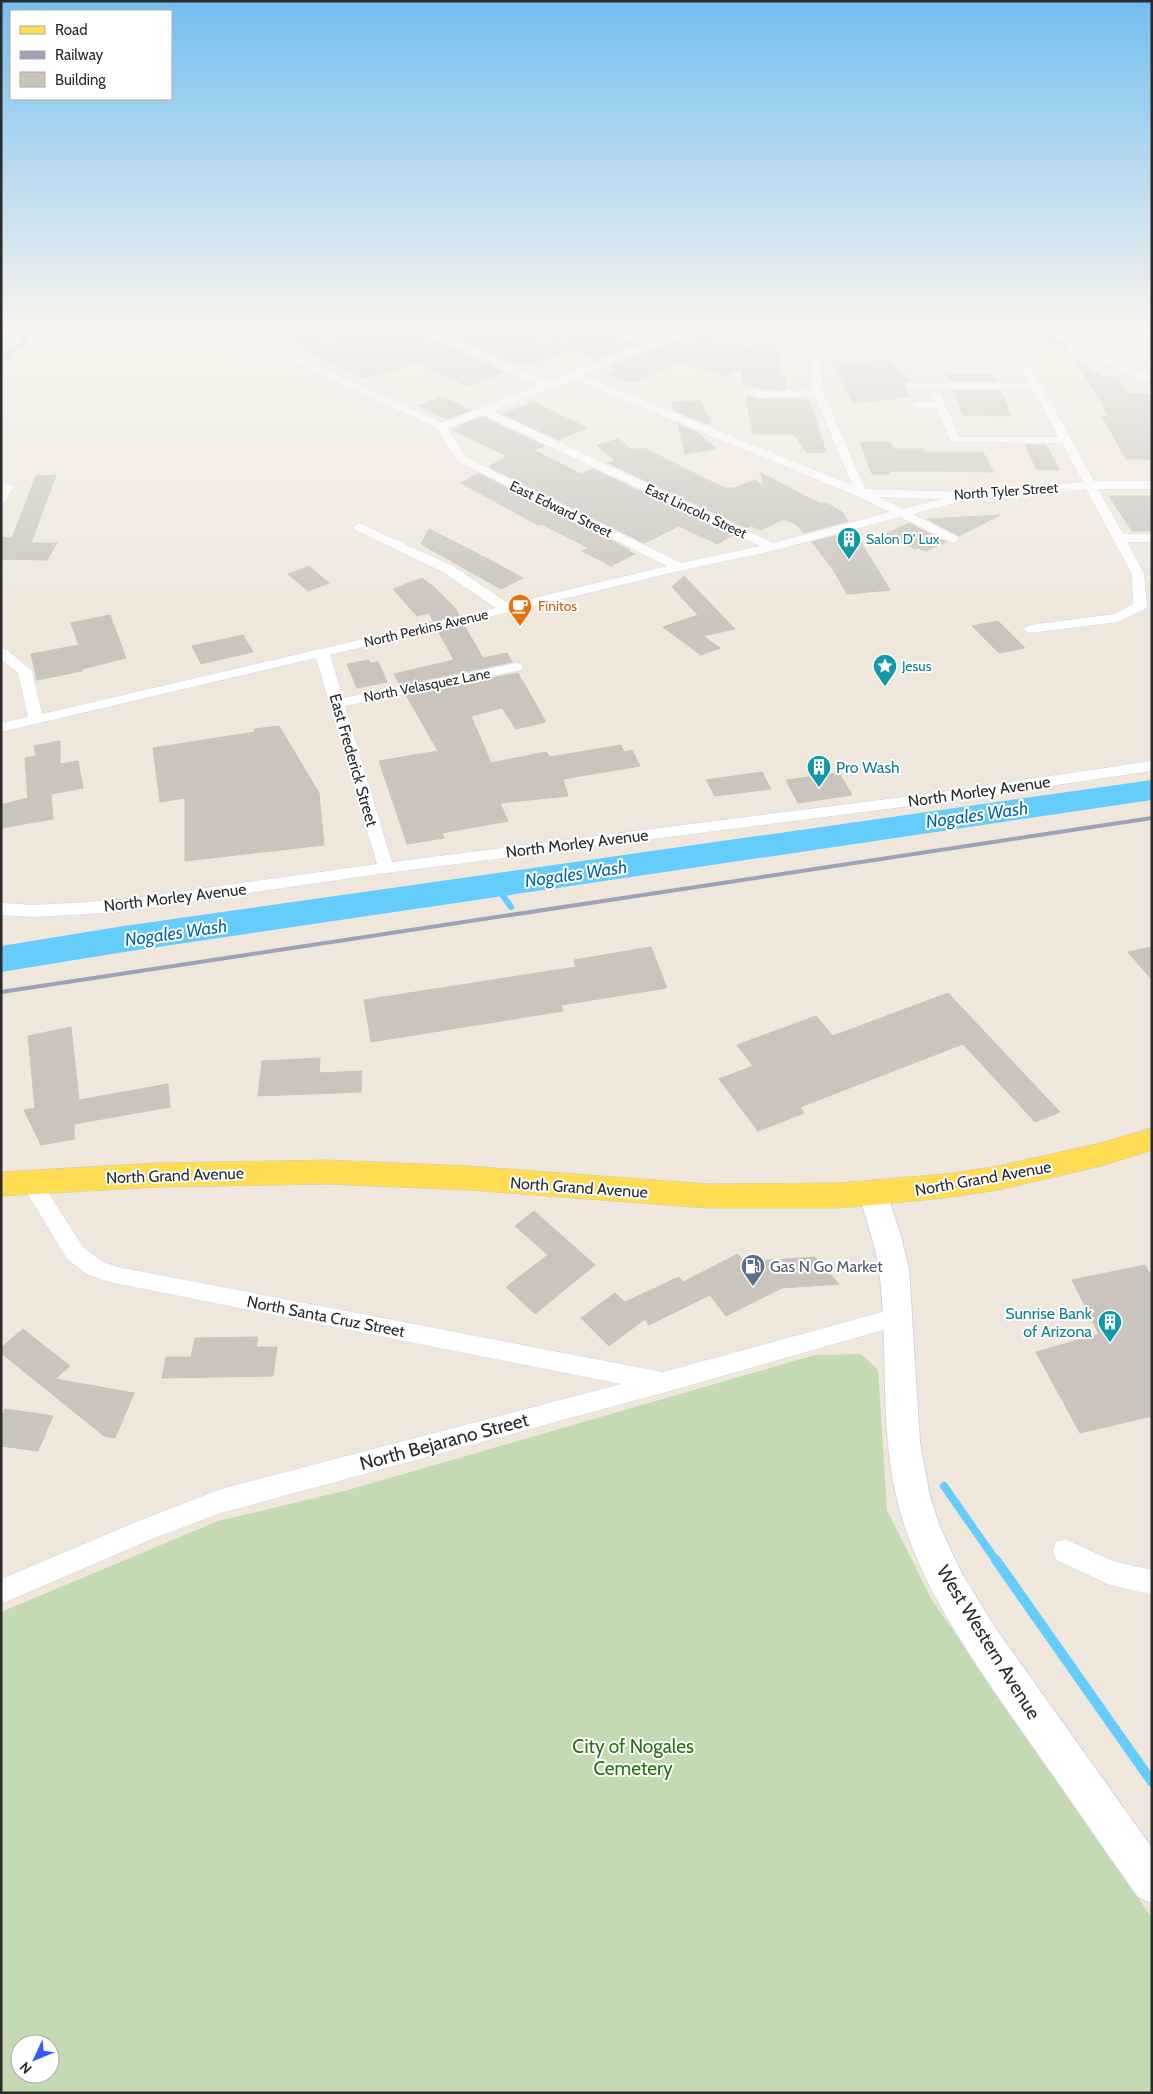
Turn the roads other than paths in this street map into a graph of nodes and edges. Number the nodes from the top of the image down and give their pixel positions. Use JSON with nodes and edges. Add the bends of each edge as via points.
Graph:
{"nodes":[{"id":1,"x":433,"y":423,"type":"edge"},
{"id":2,"x":453,"y":423,"type":"edge"},
{"id":3,"x":509,"y":423,"type":"edge"},
{"id":4,"x":690,"y":423,"type":"edge"},
{"id":5,"x":832,"y":423,"type":"edge"},
{"id":6,"x":948,"y":423,"type":"edge"},
{"id":7,"x":1056,"y":423,"type":"edge"},
{"id":8,"x":442,"y":427,"type":"junction"},
{"id":9,"x":1065,"y":440,"type":"junction"},
{"id":10,"x":1089,"y":485,"type":"junction"},
{"id":11,"x":1152,"y":485,"type":"edge"},
{"id":12,"x":8,"y":487,"type":"dead end"},
{"id":13,"x":861,"y":492,"type":"junction"},
{"id":14,"x":967,"y":496,"type":"junction"},
{"id":15,"x":1,"y":498,"type":"edge"},
{"id":16,"x":898,"y":513,"type":"junction"},
{"id":17,"x":359,"y":526,"type":"dead end"},
{"id":18,"x":1119,"y":538,"type":"junction"},
{"id":19,"x":1152,"y":538,"type":"edge"},
{"id":20,"x":953,"y":539,"type":"dead end"},
{"id":21,"x":772,"y":546,"type":"junction"},
{"id":22,"x":679,"y":567,"type":"junction"},
{"id":23,"x":506,"y":610,"type":"junction"},
{"id":24,"x":1030,"y":629,"type":"dead end"},
{"id":25,"x":1,"y":652,"type":"edge"},
{"id":26,"x":322,"y":653,"type":"junction"},
{"id":27,"x":516,"y":667,"type":"dead end"},
{"id":28,"x":338,"y":703,"type":"junction"},
{"id":29,"x":36,"y":721,"type":"junction"},
{"id":30,"x":1,"y":728,"type":"edge"},
{"id":31,"x":1152,"y":766,"type":"edge"},
{"id":32,"x":386,"y":868,"type":"junction"},
{"id":33,"x":1,"y":909,"type":"edge"},
{"id":34,"x":1152,"y":1139,"type":"edge"},
{"id":35,"x":30,"y":1181,"type":"junction"},
{"id":36,"x":1,"y":1184,"type":"edge"},
{"id":37,"x":873,"y":1194,"type":"junction"},
{"id":38,"x":896,"y":1317,"type":"junction"},
{"id":39,"x":666,"y":1382,"type":"junction"},
{"id":40,"x":1065,"y":1551,"type":"dead end"},
{"id":41,"x":1152,"y":1583,"type":"edge"},
{"id":42,"x":1,"y":1592,"type":"edge"},
{"id":43,"x":1152,"y":1883,"type":"edge"}],
"edges":[{"from":1,"to":8,"type":"street"},
{"from":2,"to":8,"type":"street"},
{"from":3,"to":21,"type":"street","name":"East Lincoln Street"},
{"from":4,"to":13,"type":"street"},
{"from":5,"to":13,"type":"street"},
{"from":6,"to":9,"type":"street","via":[[955,440]]},
{"from":7,"to":9,"type":"street"},
{"from":8,"to":22,"type":"street","name":"East Edward Street","via":[[461,459]]},
{"from":9,"to":10,"type":"street"},
{"from":10,"to":11,"type":"street","name":"North Tyler Street"},
{"from":10,"to":14,"type":"street","name":"North Tyler Street"},
{"from":10,"to":18,"type":"street"},
{"from":12,"to":15,"type":"street"},
{"from":13,"to":14,"type":"street","name":"North Tyler Street"},
{"from":13,"to":16,"type":"street"},
{"from":14,"to":16,"type":"street","name":"North Perkins Avenue"},
{"from":16,"to":20,"type":"street"},
{"from":16,"to":21,"type":"street","name":"North Perkins Avenue"},
{"from":17,"to":23,"type":"street","via":[[448,569]]},
{"from":18,"to":19,"type":"street"},
{"from":18,"to":24,"type":"street","via":[[1138,574],[1140,606],[1118,618]]},
{"from":21,"to":22,"type":"street","name":"North Perkins Avenue"},
{"from":22,"to":23,"type":"street","name":"North Perkins Avenue"},
{"from":23,"to":26,"type":"street","name":"North Perkins Avenue"},
{"from":25,"to":29,"type":"street","via":[[25,671]]},
{"from":26,"to":28,"type":"street","name":"East Frederick Street"},
{"from":26,"to":29,"type":"street","name":"North Perkins Avenue"},
{"from":27,"to":28,"type":"street","name":"North Velasquez Lane"},
{"from":28,"to":32,"type":"street","name":"East Frederick Street"},
{"from":29,"to":30,"type":"street","name":"North Perkins Avenue"},
{"from":31,"to":32,"type":"street","name":"North Morley Avenue","via":[[942,797]]},
{"from":32,"to":33,"type":"street","name":"North Morley Avenue","via":[[120,906],[35,911]]},
{"from":34,"to":37,"type":"main road","name":"North Grand Avenue","via":[[1038,1170],[947,1187]]},
{"from":35,"to":36,"type":"main road","name":"North Grand Avenue"},
{"from":35,"to":37,"type":"main road","name":"North Grand Avenue","via":[[238,1171],[372,1173],[729,1197],[803,1198]]},
{"from":35,"to":39,"type":"street","name":"North Santa Cruz Street","via":[[75,1253],[95,1268],[117,1276]]},
{"from":37,"to":38,"type":"street","name":"West Western Avenue","via":[[886,1233],[895,1279]]},
{"from":38,"to":39,"type":"street","name":"North Bejarano Street"},
{"from":38,"to":43,"type":"street","name":"West Western Avenue","via":[[904,1452],[913,1497],[927,1538],[954,1592],[998,1665]]},
{"from":39,"to":42,"type":"street","name":"North Bejarano Street","via":[[221,1501]]},
{"from":40,"to":41,"type":"street","via":[[1110,1573]]}]}
